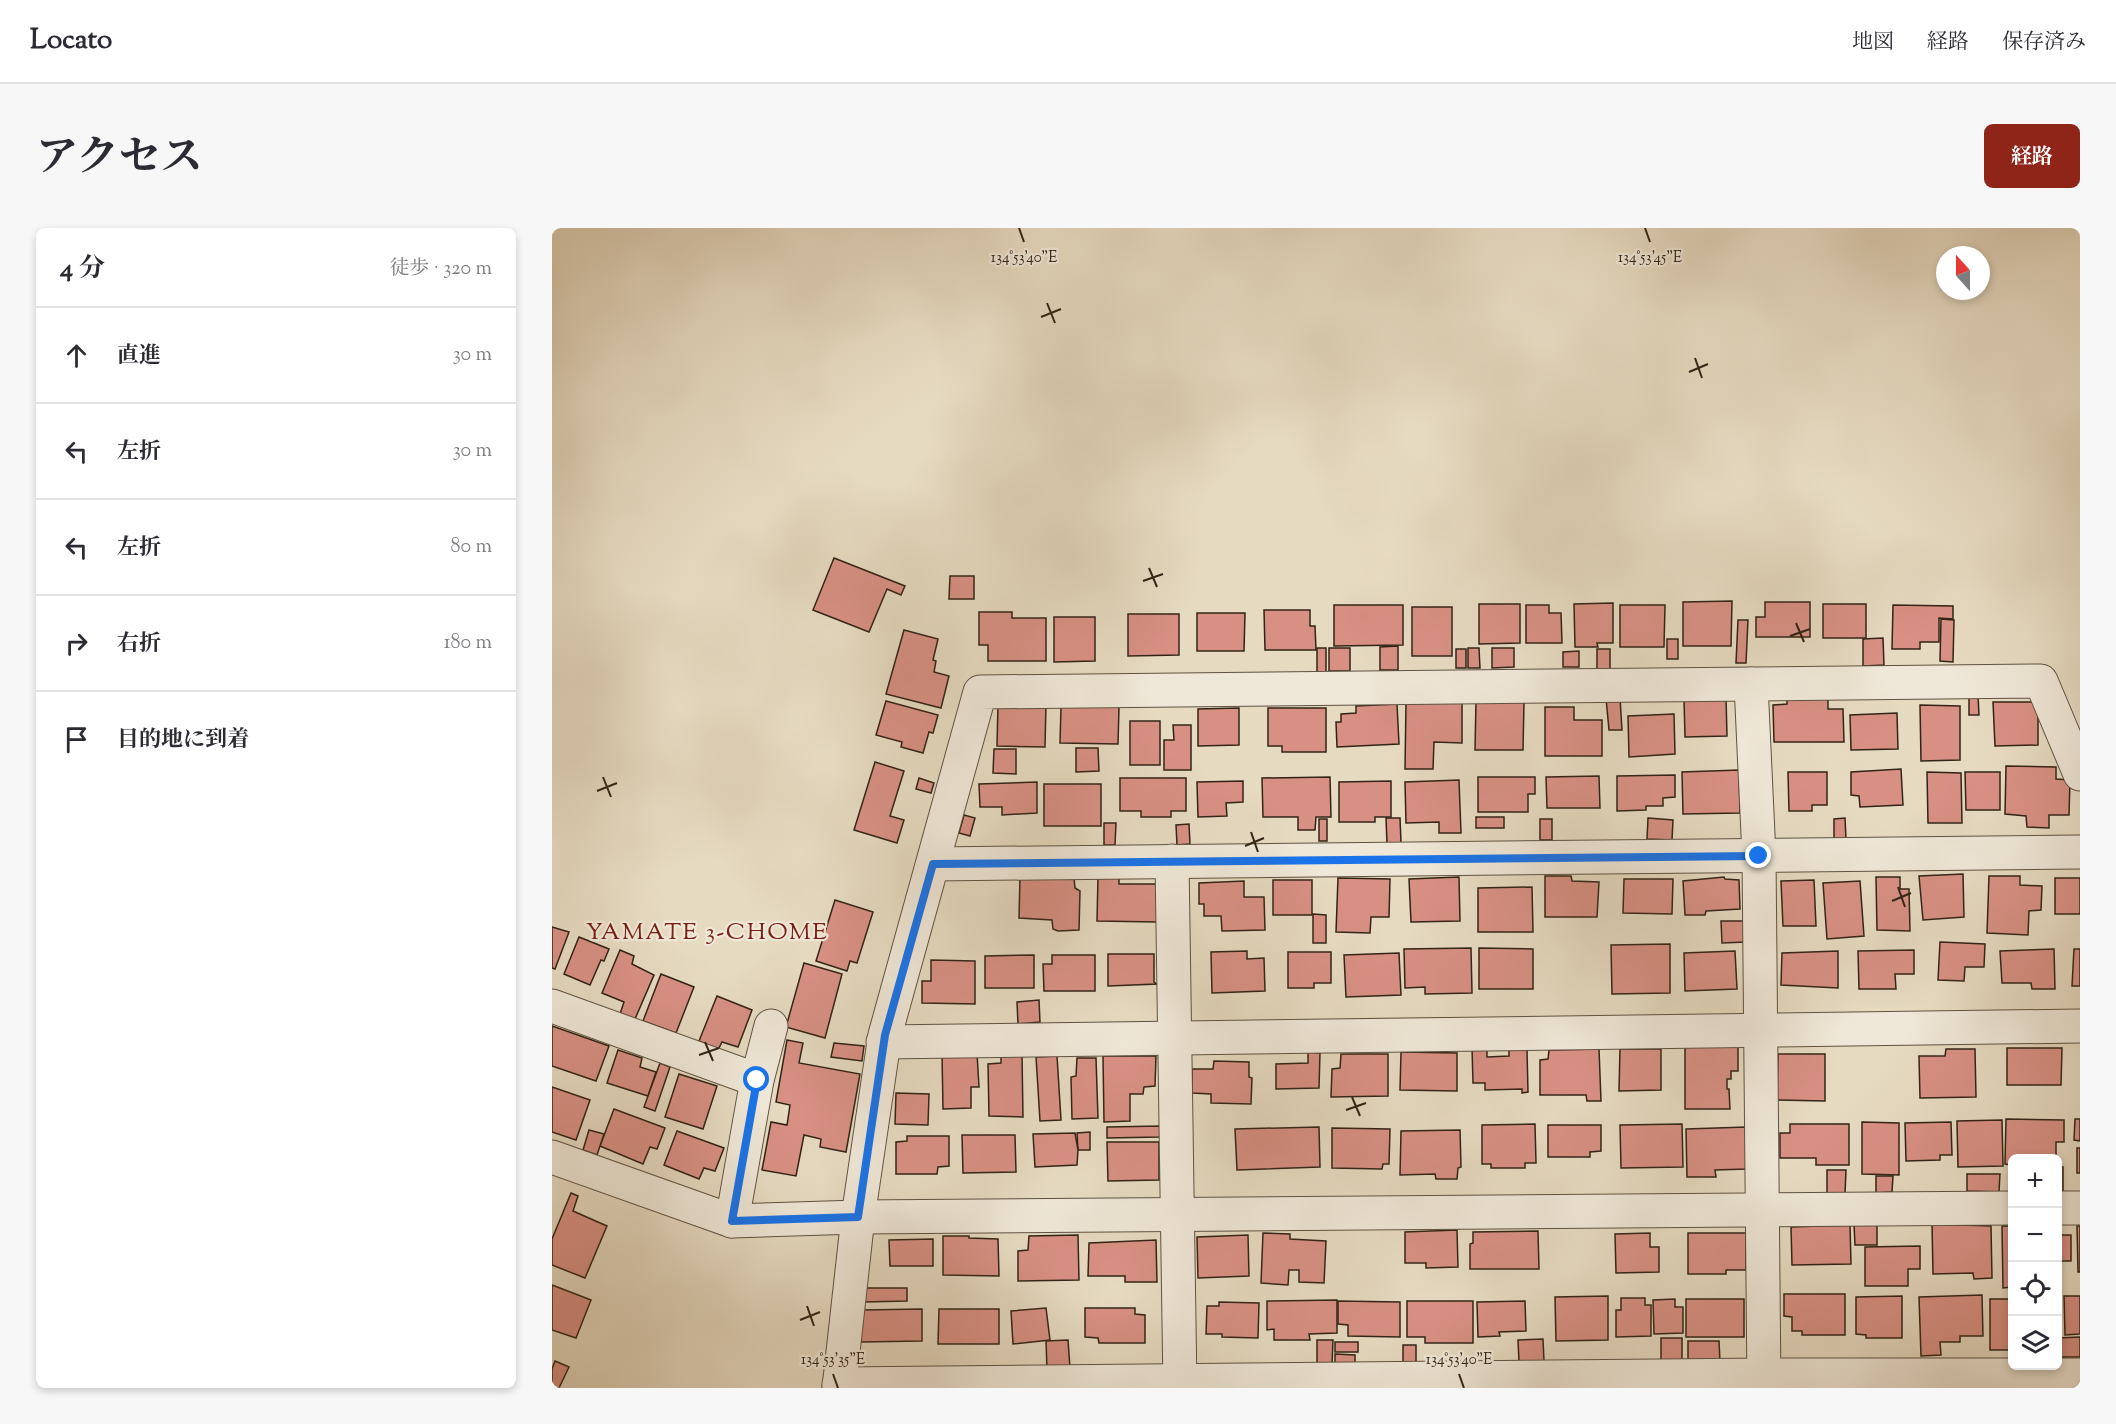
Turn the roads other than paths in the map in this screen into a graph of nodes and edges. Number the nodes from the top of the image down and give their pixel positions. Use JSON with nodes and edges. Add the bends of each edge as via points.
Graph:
{"nodes":[{"id":1,"x":1750,"y":684,"type":"junction"},
{"id":2,"x":2080,"y":774,"type":"edge"},
{"id":3,"x":2080,"y":852,"type":"edge"},
{"id":4,"x":1759,"y":856,"type":"junction"},
{"id":5,"x":1172,"y":861,"type":"junction"},
{"id":6,"x":933,"y":864,"type":"junction"},
{"id":7,"x":552,"y":1006,"type":"edge"},
{"id":8,"x":771,"y":1026,"type":"dead end"},
{"id":9,"x":2080,"y":1026,"type":"edge"},
{"id":10,"x":1761,"y":1030,"type":"junction"},
{"id":11,"x":1174,"y":1037,"type":"junction"},
{"id":12,"x":883,"y":1042,"type":"junction"},
{"id":13,"x":757,"y":1080,"type":"junction"},
{"id":14,"x":552,"y":1157,"type":"edge"},
{"id":15,"x":2008,"y":1208,"type":"edge"},
{"id":16,"x":2062,"y":1208,"type":"edge"},
{"id":17,"x":2080,"y":1208,"type":"edge"},
{"id":18,"x":1762,"y":1210,"type":"junction"},
{"id":19,"x":1177,"y":1214,"type":"junction"},
{"id":20,"x":858,"y":1217,"type":"junction"},
{"id":21,"x":732,"y":1221,"type":"junction"},
{"id":22,"x":2080,"y":1375,"type":"edge"},
{"id":23,"x":1764,"y":1381,"type":"edge"},
{"id":24,"x":1180,"y":1385,"type":"edge"},
{"id":25,"x":839,"y":1386,"type":"edge"}],
"edges":[{"from":1,"to":2,"type":"street","via":[[2041,681]]},
{"from":1,"to":4,"type":"street"},
{"from":1,"to":6,"type":"street","via":[[980,692]]},
{"from":3,"to":4,"type":"street"},
{"from":4,"to":5,"type":"street"},
{"from":4,"to":10,"type":"street"},
{"from":5,"to":6,"type":"street"},
{"from":5,"to":11,"type":"street"},
{"from":6,"to":12,"type":"street"},
{"from":7,"to":13,"type":"street"},
{"from":8,"to":13,"type":"street"},
{"from":9,"to":10,"type":"street"},
{"from":10,"to":11,"type":"street"},
{"from":10,"to":18,"type":"street"},
{"from":11,"to":12,"type":"street"},
{"from":11,"to":19,"type":"street"},
{"from":12,"to":20,"type":"street"},
{"from":13,"to":21,"type":"street"},
{"from":14,"to":21,"type":"street"},
{"from":15,"to":18,"type":"street"},
{"from":16,"to":17,"type":"street"},
{"from":18,"to":19,"type":"street"},
{"from":18,"to":23,"type":"street"},
{"from":19,"to":20,"type":"street"},
{"from":19,"to":24,"type":"street"},
{"from":20,"to":21,"type":"street"},
{"from":20,"to":25,"type":"street"},
{"from":22,"to":23,"type":"street"},
{"from":23,"to":24,"type":"street"},
{"from":24,"to":25,"type":"street"}]}
